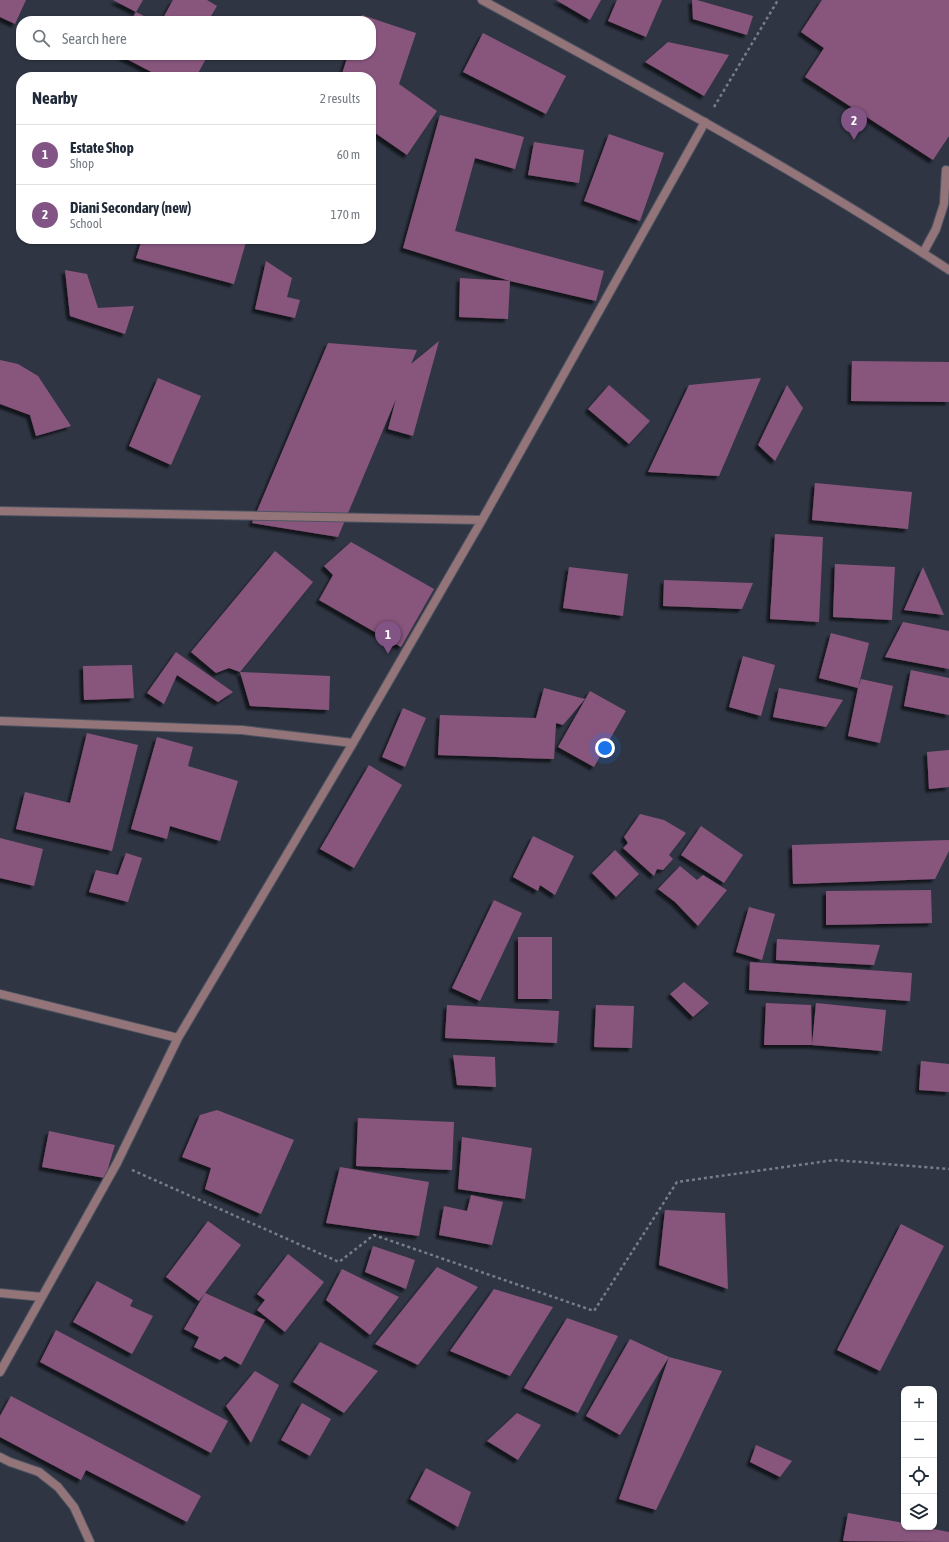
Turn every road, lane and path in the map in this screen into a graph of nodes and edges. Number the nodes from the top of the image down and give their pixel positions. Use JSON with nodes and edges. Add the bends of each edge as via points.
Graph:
{"nodes":[{"id":1,"x":482,"y":0,"type":"edge"},
{"id":2,"x":778,"y":0,"type":"edge"},
{"id":3,"x":705,"y":122,"type":"junction"},
{"id":4,"x":946,"y":170,"type":"dead end"},
{"id":5,"x":922,"y":253,"type":"junction"},
{"id":6,"x":949,"y":270,"type":"edge"},
{"id":7,"x":0,"y":511,"type":"edge"},
{"id":8,"x":482,"y":520,"type":"junction"},
{"id":9,"x":0,"y":722,"type":"edge"},
{"id":10,"x":353,"y":743,"type":"junction"},
{"id":11,"x":0,"y":994,"type":"edge"},
{"id":12,"x":178,"y":1038,"type":"junction"},
{"id":13,"x":117,"y":1163,"type":"junction"},
{"id":14,"x":949,"y":1168,"type":"edge"},
{"id":15,"x":0,"y":1293,"type":"edge"},
{"id":16,"x":42,"y":1297,"type":"junction"},
{"id":17,"x":0,"y":1372,"type":"edge"},
{"id":18,"x":0,"y":1457,"type":"edge"},
{"id":19,"x":90,"y":1542,"type":"edge"}],
"edges":[{"from":1,"to":3,"type":"street"},
{"from":2,"to":3,"type":"path"},
{"from":3,"to":5,"type":"street"},
{"from":3,"to":8,"type":"street"},
{"from":4,"to":5,"type":"street","via":[[944,204],[936,229]]},
{"from":5,"to":6,"type":"street"},
{"from":7,"to":8,"type":"street"},
{"from":8,"to":10,"type":"street"},
{"from":9,"to":10,"type":"street","via":[[242,730]]},
{"from":10,"to":12,"type":"street"},
{"from":11,"to":12,"type":"street"},
{"from":12,"to":13,"type":"street"},
{"from":13,"to":14,"type":"path","via":[[339,1262],[374,1235],[594,1311],[676,1182],[835,1160]]},
{"from":13,"to":16,"type":"street"},
{"from":15,"to":16,"type":"street"},
{"from":16,"to":17,"type":"street"},
{"from":18,"to":19,"type":"street","via":[[39,1472],[58,1487],[74,1507]]}]}
